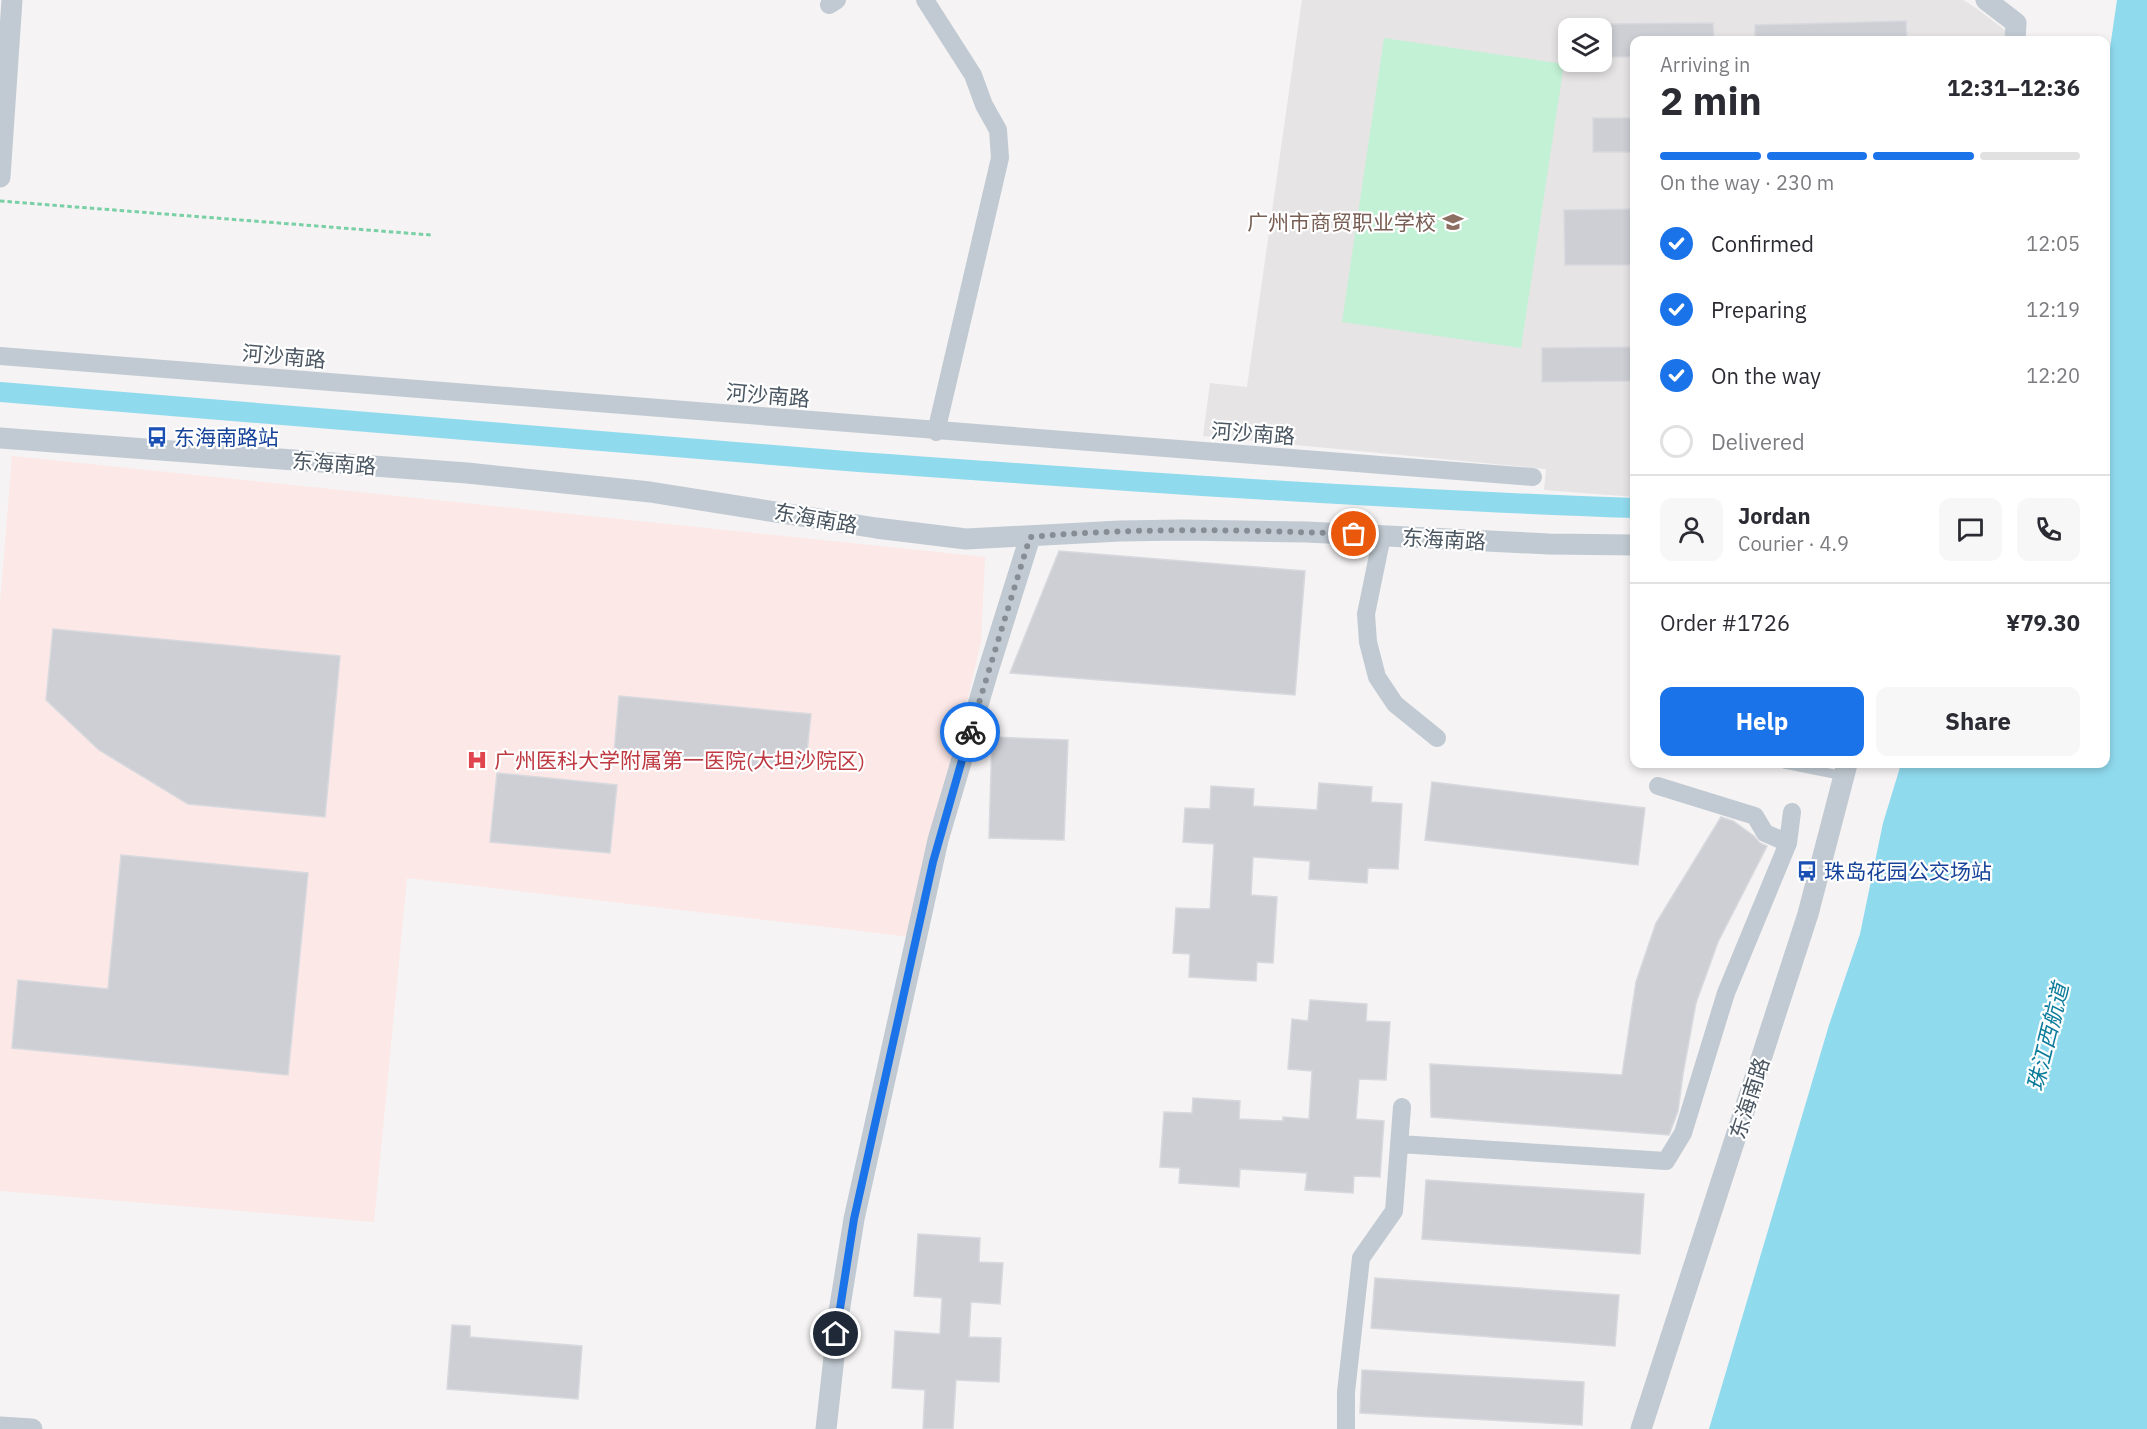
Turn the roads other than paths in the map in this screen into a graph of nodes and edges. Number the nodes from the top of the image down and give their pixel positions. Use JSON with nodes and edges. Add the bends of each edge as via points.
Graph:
{"nodes":[{"id":1,"x":12,"y":0,"type":"edge"},
{"id":2,"x":925,"y":0,"type":"edge"},
{"id":3,"x":1986,"y":0,"type":"edge"},
{"id":4,"x":2015,"y":36,"type":"edge"},
{"id":5,"x":0,"y":177,"type":"edge"},
{"id":6,"x":0,"y":356,"type":"edge"},
{"id":7,"x":936,"y":432,"type":"junction"},
{"id":8,"x":0,"y":438,"type":"edge"},
{"id":9,"x":1533,"y":477,"type":"dead end"},
{"id":10,"x":1382,"y":536,"type":"junction"},
{"id":11,"x":1030,"y":537,"type":"junction"},
{"id":12,"x":1630,"y":544,"type":"edge"},
{"id":13,"x":1437,"y":738,"type":"dead end"},
{"id":14,"x":1825,"y":768,"type":"edge"},
{"id":15,"x":1845,"y":770,"type":"edge"},
{"id":16,"x":1658,"y":786,"type":"dead end"},
{"id":17,"x":1792,"y":812,"type":"dead end"},
{"id":18,"x":1788,"y":843,"type":"junction"},
{"id":19,"x":1402,"y":1107,"type":"dead end"},
{"id":20,"x":1399,"y":1144,"type":"junction"},
{"id":21,"x":0,"y":1427,"type":"edge"},
{"id":22,"x":32,"y":1429,"type":"edge"},
{"id":23,"x":826,"y":1429,"type":"edge"},
{"id":24,"x":1346,"y":1429,"type":"edge"},
{"id":25,"x":1641,"y":1429,"type":"edge"}],
"edges":[{"from":1,"to":5,"type":"street"},
{"from":2,"to":7,"type":"street","via":[[973,75],[998,130],[1000,158]]},
{"from":3,"to":4,"type":"street","via":[[2016,23]]},
{"from":6,"to":7,"type":"street","name":"河沙南路"},
{"from":7,"to":9,"type":"street","name":"河沙南路"},
{"from":8,"to":11,"type":"street","name":"东海南路","via":[[511,478],[650,492],[922,535],[966,539]]},
{"from":10,"to":11,"type":"street","name":"东海南路","via":[[1182,530]]},
{"from":10,"to":12,"type":"street","name":"东海南路"},
{"from":10,"to":13,"type":"street","via":[[1366,614],[1377,677],[1395,704]]},
{"from":11,"to":23,"type":"street","via":[[938,840],[854,1219]]},
{"from":14,"to":15,"type":"lane"},
{"from":15,"to":25,"type":"street","name":"东海南路","via":[[1802,933]]},
{"from":16,"to":18,"type":"street","via":[[1755,816],[1765,833]]},
{"from":17,"to":18,"type":"street"},
{"from":18,"to":20,"type":"street","via":[[1726,993],[1683,1133],[1666,1161]]},
{"from":19,"to":20,"type":"street"},
{"from":20,"to":24,"type":"street","via":[[1394,1211],[1361,1258],[1346,1392]]},
{"from":21,"to":22,"type":"street"}]}
